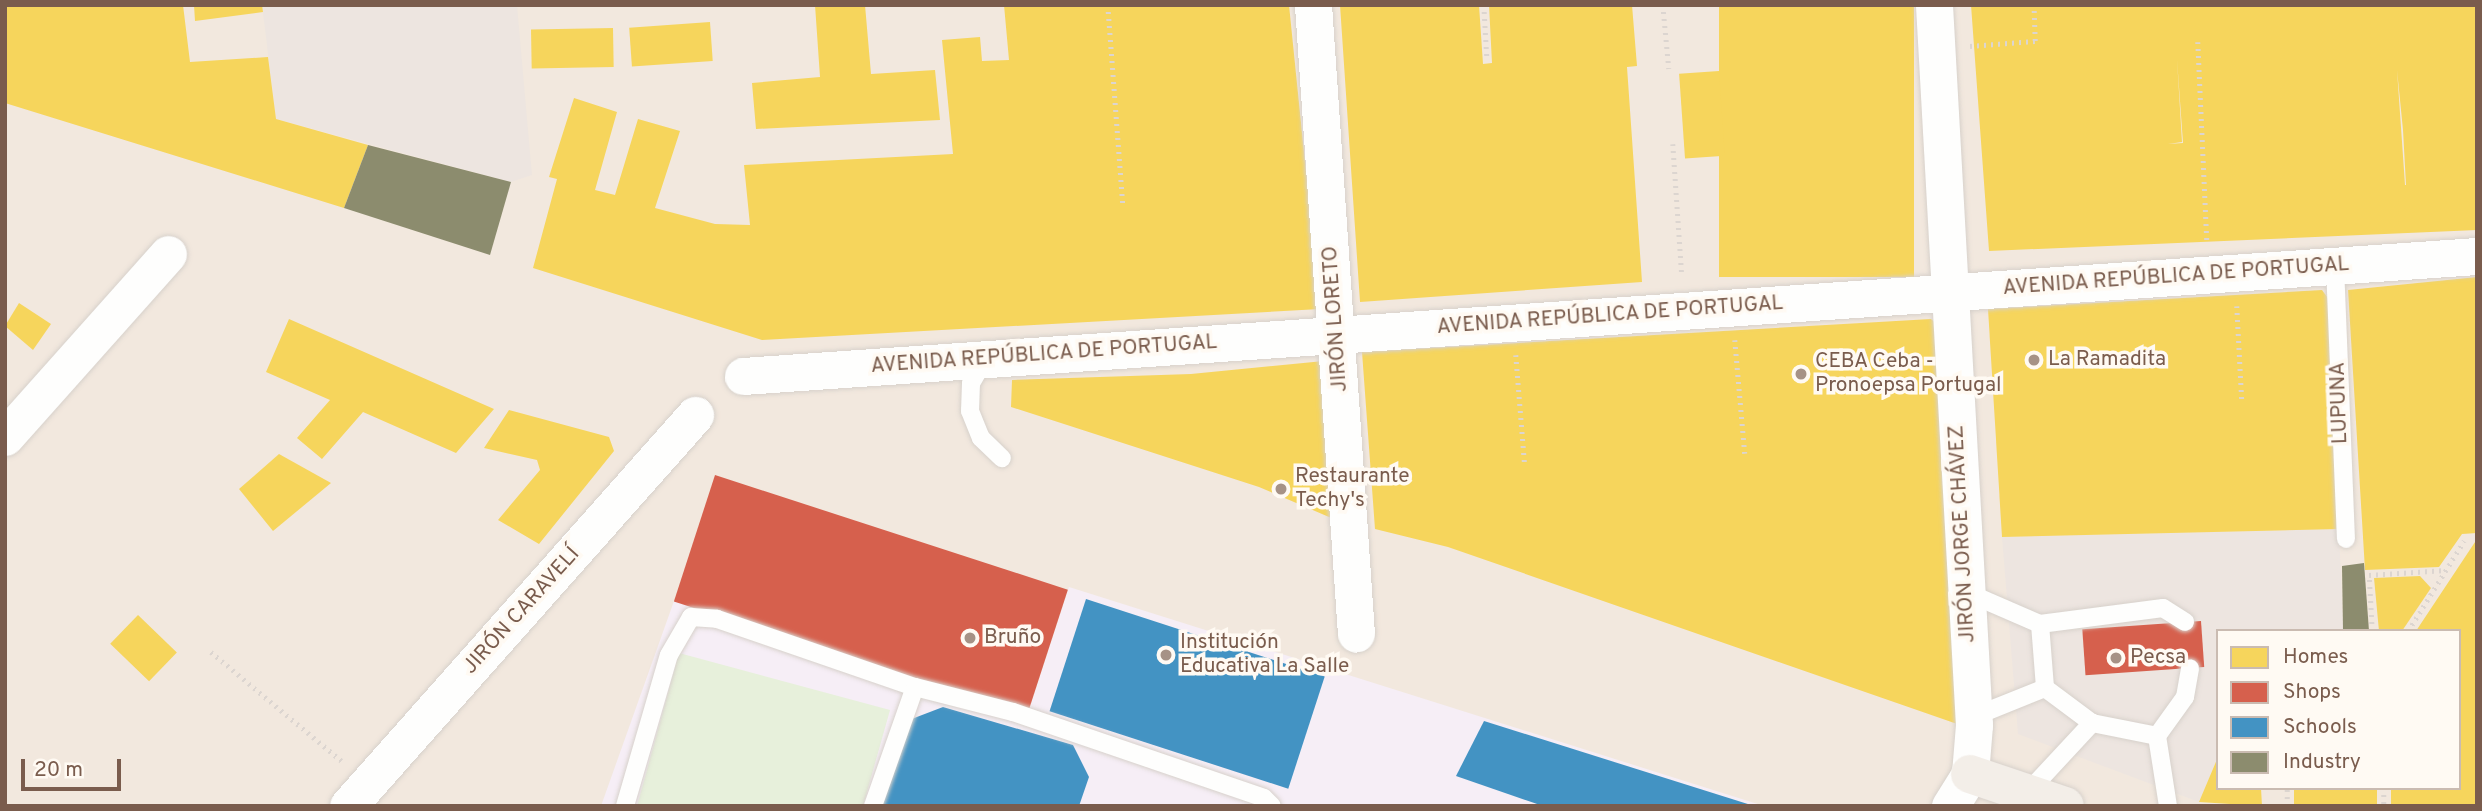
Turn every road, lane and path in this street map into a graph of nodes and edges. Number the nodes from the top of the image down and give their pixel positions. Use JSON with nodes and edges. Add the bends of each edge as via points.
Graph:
{"nodes":[{"id":1,"x":1108,"y":5,"type":"edge"},
{"id":2,"x":1313,"y":5,"type":"edge"},
{"id":3,"x":1484,"y":5,"type":"edge"},
{"id":4,"x":1664,"y":5,"type":"edge"},
{"id":5,"x":1934,"y":5,"type":"edge"},
{"id":6,"x":2034,"y":5,"type":"edge"},
{"id":7,"x":2198,"y":42,"type":"dead end"},
{"id":8,"x":1936,"y":49,"type":"junction"},
{"id":9,"x":1487,"y":57,"type":"dead end"},
{"id":10,"x":1669,"y":69,"type":"dead end"},
{"id":11,"x":1673,"y":144,"type":"dead end"},
{"id":12,"x":1123,"y":205,"type":"dead end"},
{"id":13,"x":168,"y":254,"type":"dead end"},
{"id":14,"x":2477,"y":256,"type":"edge"},
{"id":15,"x":2335,"y":266,"type":"junction"},
{"id":16,"x":2222,"y":274,"type":"junction"},
{"id":17,"x":1950,"y":293,"type":"junction"},
{"id":18,"x":1732,"y":307,"type":"junction"},
{"id":19,"x":1685,"y":311,"type":"junction"},
{"id":20,"x":1514,"y":323,"type":"junction"},
{"id":21,"x":1337,"y":335,"type":"junction"},
{"id":22,"x":985,"y":359,"type":"junction"},
{"id":23,"x":743,"y":376,"type":"dead end"},
{"id":24,"x":2242,"y":400,"type":"dead end"},
{"id":25,"x":695,"y":415,"type":"dead end"},
{"id":26,"x":5,"y":437,"type":"edge"},
{"id":27,"x":1745,"y":454,"type":"dead end"},
{"id":28,"x":1002,"y":457,"type":"dead end"},
{"id":29,"x":1525,"y":466,"type":"dead end"},
{"id":30,"x":2346,"y":539,"type":"dead end"},
{"id":31,"x":2464,"y":541,"type":"dead end"},
{"id":32,"x":2446,"y":570,"type":"junction"},
{"id":33,"x":1966,"y":592,"type":"junction"},
{"id":34,"x":2185,"y":622,"type":"dead end"},
{"id":35,"x":2040,"y":624,"type":"junction"},
{"id":36,"x":2372,"y":629,"type":"edge"},
{"id":37,"x":2409,"y":629,"type":"edge"},
{"id":38,"x":1356,"y":634,"type":"dead end"},
{"id":39,"x":211,"y":652,"type":"dead end"},
{"id":40,"x":2190,"y":668,"type":"dead end"},
{"id":41,"x":915,"y":687,"type":"junction"},
{"id":42,"x":2045,"y":688,"type":"junction"},
{"id":43,"x":1973,"y":717,"type":"junction"},
{"id":44,"x":2092,"y":723,"type":"junction"},
{"id":45,"x":2157,"y":736,"type":"junction"},
{"id":46,"x":1970,"y":774,"type":"junction"},
{"id":47,"x":2027,"y":793,"type":"junction"},
{"id":48,"x":358,"y":794,"type":"edge"},
{"id":49,"x":625,"y":806,"type":"edge"},
{"id":50,"x":873,"y":806,"type":"edge"},
{"id":51,"x":1272,"y":806,"type":"edge"},
{"id":52,"x":1950,"y":806,"type":"edge"},
{"id":53,"x":2066,"y":806,"type":"edge"},
{"id":54,"x":2168,"y":806,"type":"edge"}],
"edges":[{"from":1,"to":12,"type":"path"},
{"from":2,"to":21,"type":"street","name":"JIRÓN LORETO"},
{"from":3,"to":9,"type":"path"},
{"from":4,"to":10,"type":"path"},
{"from":5,"to":8,"type":"street","name":"JIRÓN JORGE CHÁVEZ"},
{"from":6,"to":8,"type":"path","via":[[2035,41]]},
{"from":7,"to":16,"type":"path"},
{"from":8,"to":17,"type":"street","name":"JIRÓN JORGE CHÁVEZ"},
{"from":11,"to":19,"type":"path"},
{"from":13,"to":26,"type":"street"},
{"from":14,"to":15,"type":"street","name":"AVENIDA REPÚBLICA DE PORTUGAL"},
{"from":15,"to":16,"type":"street","name":"AVENIDA REPÚBLICA DE PORTUGAL"},
{"from":15,"to":30,"type":"lane","name":"LUPUNA"},
{"from":16,"to":17,"type":"street","name":"AVENIDA REPÚBLICA DE PORTUGAL"},
{"from":16,"to":24,"type":"path"},
{"from":17,"to":18,"type":"street","name":"AVENIDA REPÚBLICA DE PORTUGAL"},
{"from":17,"to":33,"type":"street","name":"JIRÓN JORGE CHÁVEZ"},
{"from":18,"to":19,"type":"street","name":"AVENIDA REPÚBLICA DE PORTUGAL"},
{"from":18,"to":27,"type":"path"},
{"from":19,"to":20,"type":"street","name":"AVENIDA REPÚBLICA DE PORTUGAL"},
{"from":20,"to":21,"type":"street","name":"AVENIDA REPÚBLICA DE PORTUGAL"},
{"from":20,"to":29,"type":"path"},
{"from":21,"to":22,"type":"street","name":"AVENIDA REPÚBLICA DE PORTUGAL"},
{"from":21,"to":38,"type":"street","name":"JIRÓN LORETO"},
{"from":22,"to":23,"type":"street","name":"AVENIDA REPÚBLICA DE PORTUGAL"},
{"from":22,"to":28,"type":"lane","via":[[971,383],[970,411],[981,438]]},
{"from":25,"to":48,"type":"street","name":"JIRÓN CARAVELÍ"},
{"from":31,"to":32,"type":"path"},
{"from":32,"to":36,"type":"path","via":[[2369,575]]},
{"from":32,"to":37,"type":"path"},
{"from":33,"to":35,"type":"lane"},
{"from":33,"to":43,"type":"street","name":"JIRÓN JORGE CHÁVEZ"},
{"from":34,"to":35,"type":"lane","via":[[2163,608]]},
{"from":35,"to":42,"type":"lane"},
{"from":39,"to":48,"type":"path"},
{"from":40,"to":45,"type":"lane","via":[[2185,697]]},
{"from":41,"to":49,"type":"lane","via":[[717,619],[691,617],[668,655]]},
{"from":41,"to":50,"type":"lane"},
{"from":41,"to":51,"type":"lane","via":[[1013,712],[1264,797]]},
{"from":42,"to":43,"type":"lane"},
{"from":42,"to":44,"type":"lane"},
{"from":43,"to":46,"type":"street","name":"JIRÓN JORGE CHÁVEZ"},
{"from":44,"to":45,"type":"lane"},
{"from":44,"to":47,"type":"lane"},
{"from":45,"to":54,"type":"lane"},
{"from":46,"to":47,"type":"main road"},
{"from":46,"to":52,"type":"street","name":"JIRÓN JORGE CHÁVEZ"},
{"from":47,"to":53,"type":"main road"}]}
